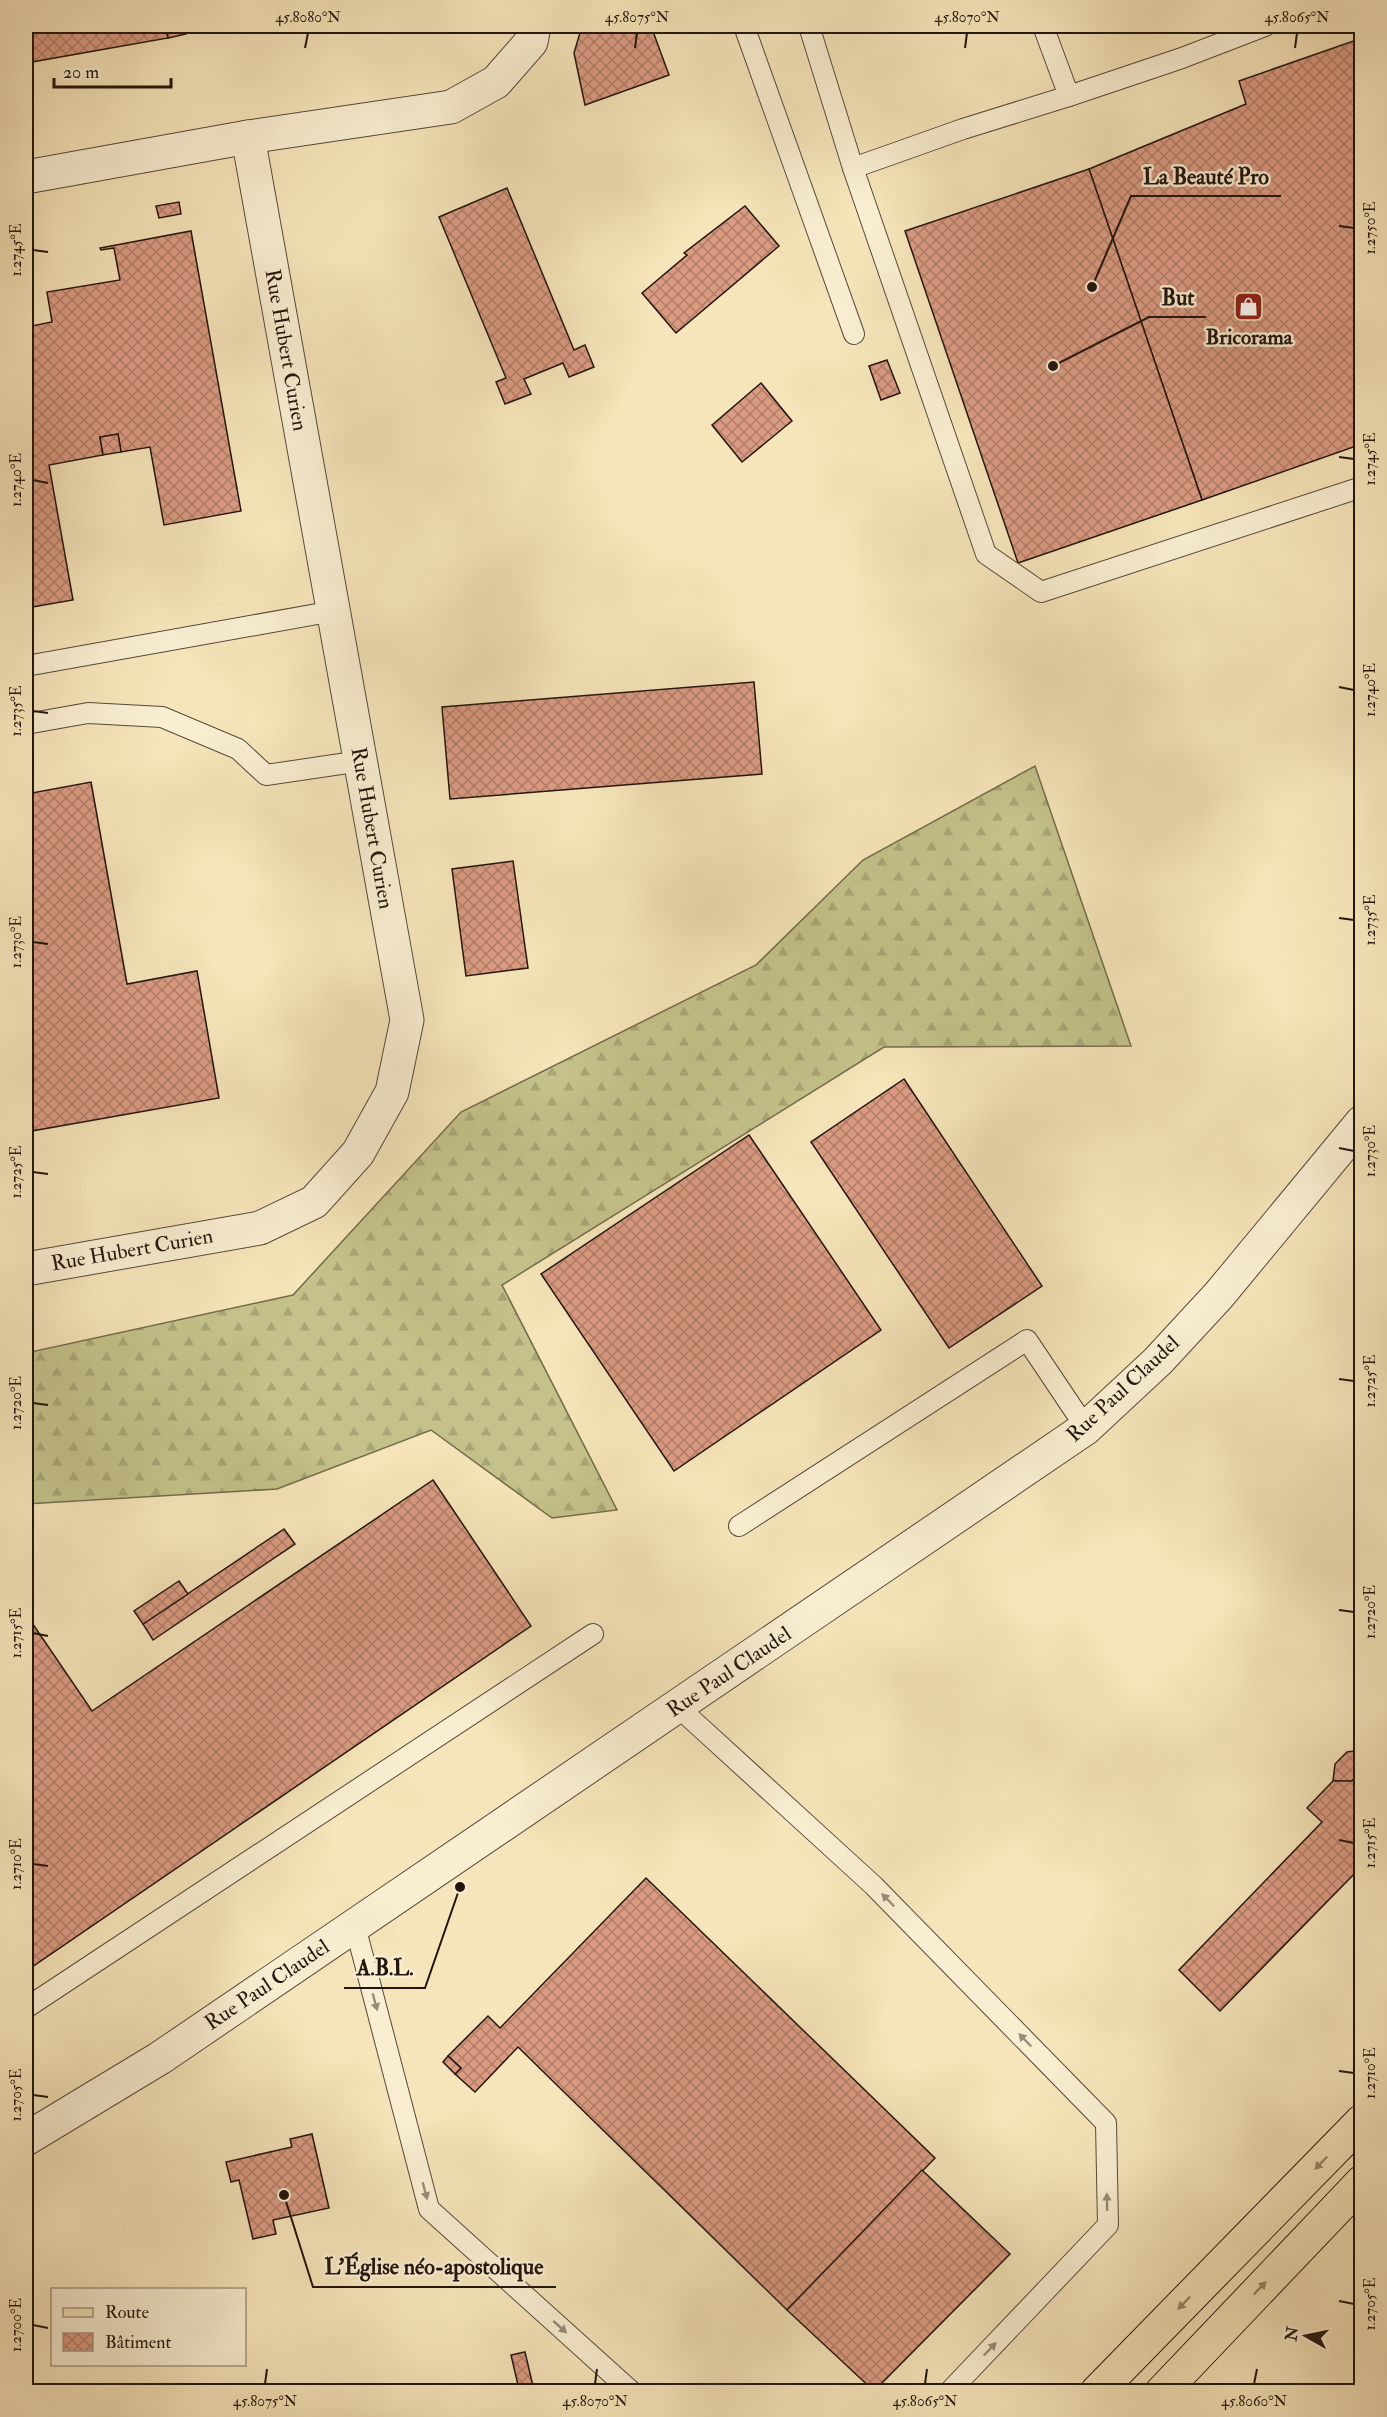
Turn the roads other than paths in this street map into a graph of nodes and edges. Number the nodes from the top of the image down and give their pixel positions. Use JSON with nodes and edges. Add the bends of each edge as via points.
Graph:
{"nodes":[{"id":1,"x":534,"y":26,"type":"edge"},
{"id":2,"x":744,"y":26,"type":"edge"},
{"id":3,"x":808,"y":26,"type":"edge"},
{"id":4,"x":1043,"y":26,"type":"edge"},
{"id":5,"x":1264,"y":26,"type":"edge"},
{"id":6,"x":1069,"y":96,"type":"junction"},
{"id":7,"x":248,"y":137,"type":"junction"},
{"id":8,"x":854,"y":168,"type":"junction"},
{"id":9,"x":26,"y":177,"type":"edge"},
{"id":10,"x":854,"y":334,"type":"dead end"},
{"id":11,"x":1362,"y":487,"type":"edge"},
{"id":12,"x":334,"y":611,"type":"junction"},
{"id":13,"x":26,"y":666,"type":"edge"},
{"id":14,"x":26,"y":724,"type":"edge"},
{"id":15,"x":361,"y":761,"type":"junction"},
{"id":16,"x":1362,"y":1122,"type":"edge"},
{"id":17,"x":26,"y":1269,"type":"edge"},
{"id":18,"x":1086,"y":1428,"type":"junction"},
{"id":19,"x":739,"y":1526,"type":"dead end"},
{"id":20,"x":593,"y":1634,"type":"dead end"},
{"id":21,"x":678,"y":1707,"type":"junction"},
{"id":22,"x":355,"y":1926,"type":"junction"},
{"id":23,"x":26,"y":2008,"type":"edge"},
{"id":24,"x":1362,"y":2121,"type":"edge"},
{"id":25,"x":26,"y":2139,"type":"edge"},
{"id":26,"x":1362,"y":2182,"type":"edge"},
{"id":27,"x":632,"y":2391,"type":"edge"},
{"id":28,"x":949,"y":2391,"type":"edge"},
{"id":29,"x":1097,"y":2391,"type":"edge"},
{"id":30,"x":1162,"y":2391,"type":"edge"}],
"edges":[{"from":1,"to":7,"type":"street","via":[[531,42],[496,82],[451,107]]},
{"from":2,"to":10,"type":"lane"},
{"from":3,"to":8,"type":"lane"},
{"from":4,"to":6,"type":"lane"},
{"from":5,"to":6,"type":"lane"},
{"from":6,"to":8,"type":"lane"},
{"from":7,"to":9,"type":"street"},
{"from":7,"to":12,"type":"street","name":"Rue Hubert Curien"},
{"from":8,"to":11,"type":"lane","via":[[986,554],[1041,592]]},
{"from":12,"to":13,"type":"lane"},
{"from":12,"to":15,"type":"street","name":"Rue Hubert Curien"},
{"from":14,"to":15,"type":"lane","via":[[88,713],[162,717],[238,749],[266,775]]},
{"from":15,"to":17,"type":"street","name":"Rue Hubert Curien","via":[[406,1020],[392,1092],[358,1154],[314,1202],[260,1227]]},
{"from":16,"to":18,"type":"street","name":"Rue Paul Claudel","via":[[1219,1295],[1158,1361]]},
{"from":18,"to":19,"type":"lane","via":[[1027,1340]]},
{"from":18,"to":21,"type":"street","name":"Rue Paul Claudel"},
{"from":20,"to":23,"type":"lane"},
{"from":21,"to":22,"type":"street","name":"Rue Paul Claudel"},
{"from":28,"to":21,"type":"lane","one_way":true,"via":[[1108,2225],[1106,2123],[873,1884]]},
{"from":22,"to":25,"type":"street","name":"Rue Paul Claudel","via":[[160,2058]]},
{"from":22,"to":27,"type":"lane","one_way":true,"via":[[429,2209]]},
{"from":24,"to":29,"type":"main road","one_way":true},
{"from":30,"to":26,"type":"main road","one_way":true}]}
